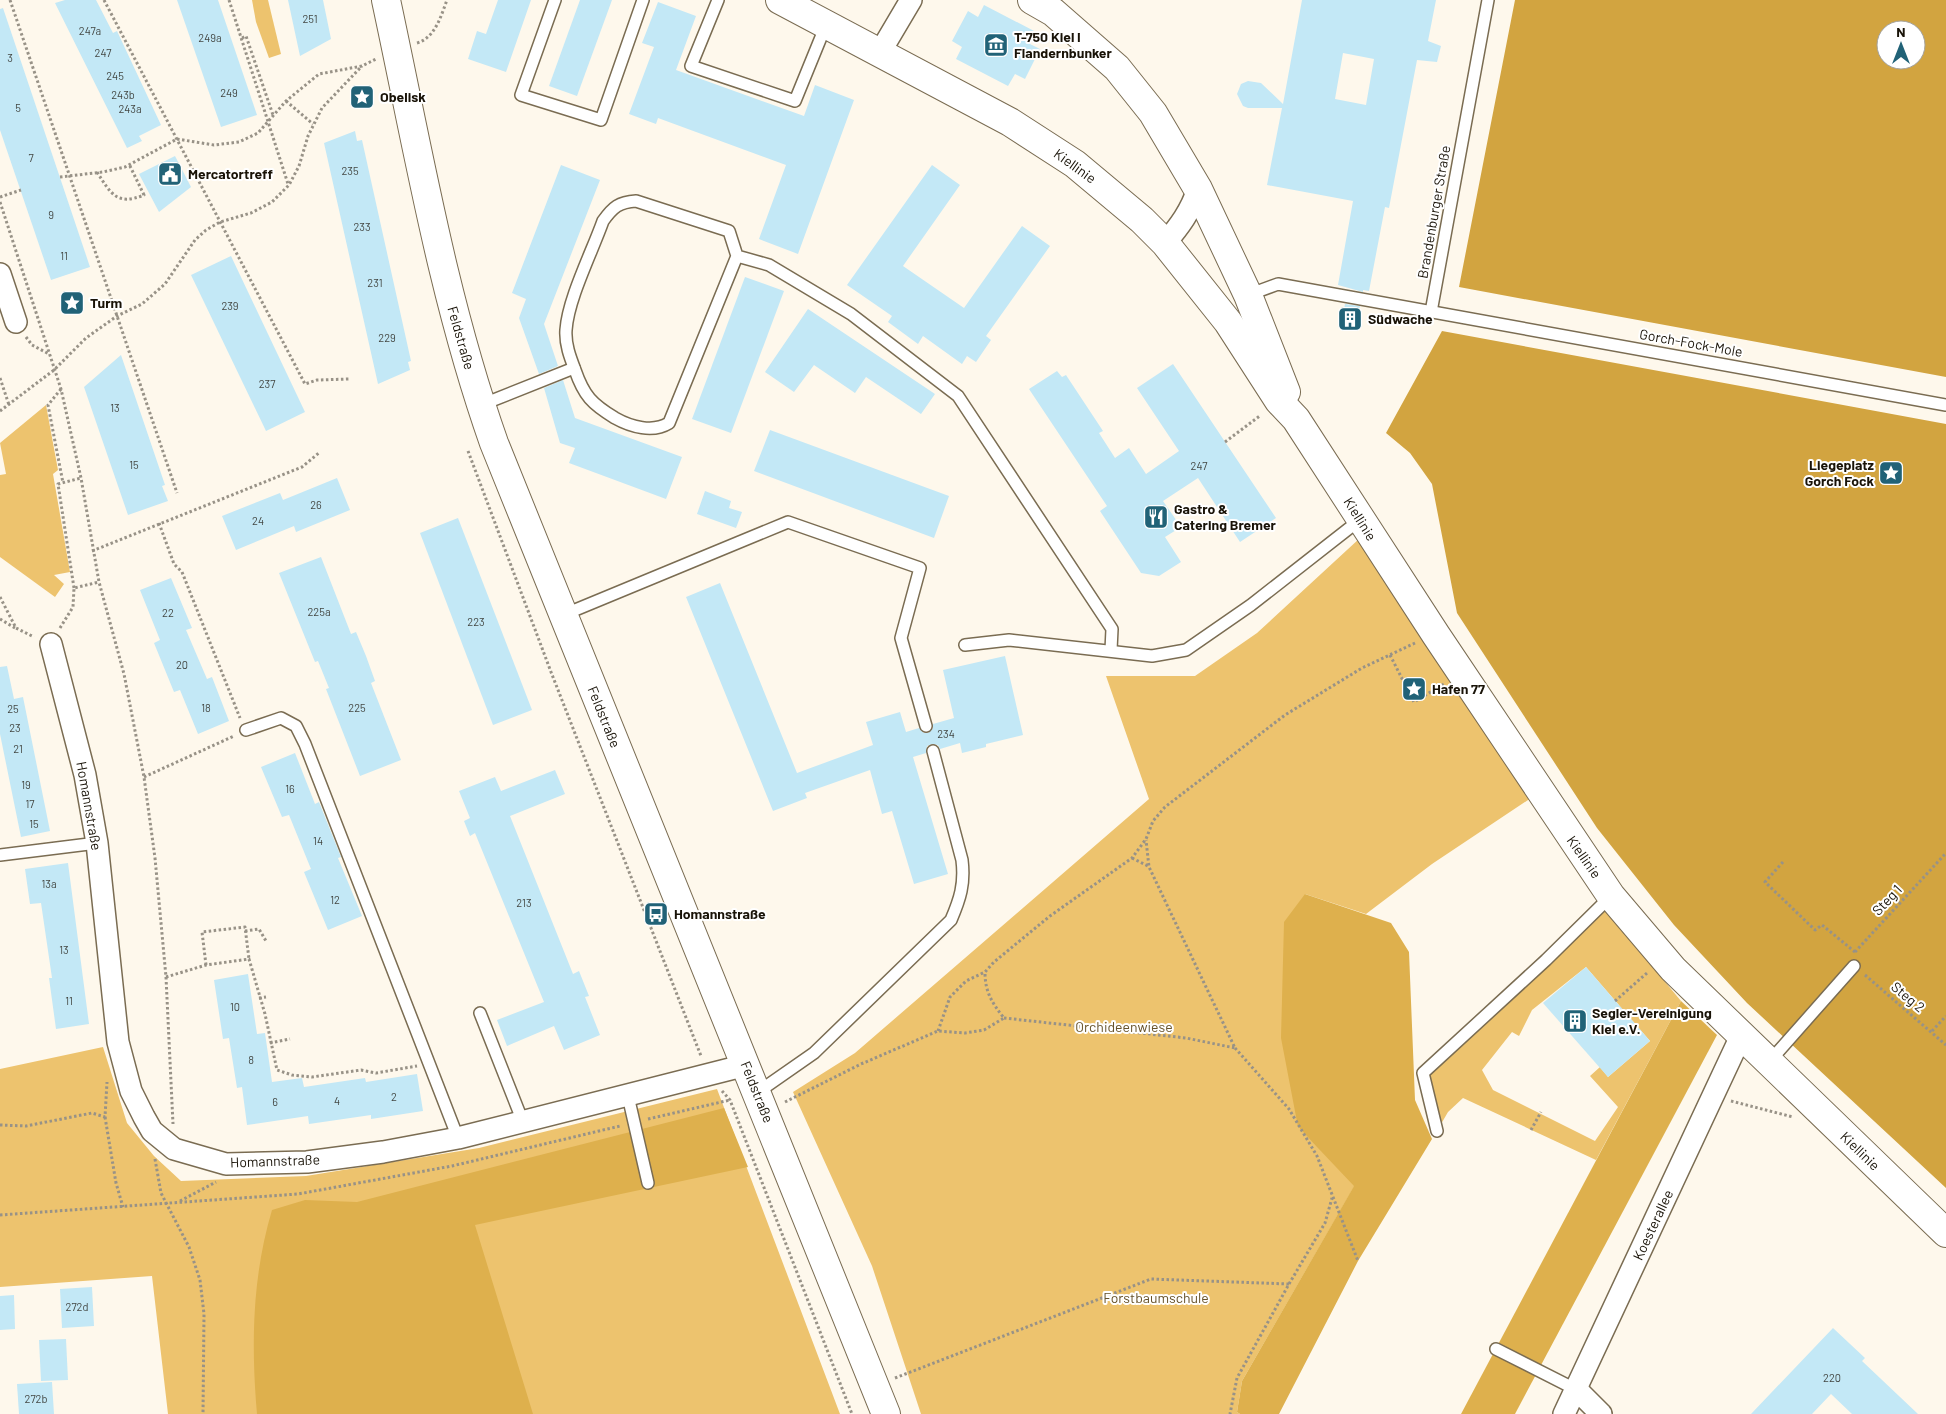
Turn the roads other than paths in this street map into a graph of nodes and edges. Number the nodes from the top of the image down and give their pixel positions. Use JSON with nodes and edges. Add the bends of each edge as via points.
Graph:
{"nodes":[{"id":1,"x":386,"y":0,"type":"edge"},
{"id":2,"x":554,"y":0,"type":"edge"},
{"id":3,"x":643,"y":0,"type":"edge"},
{"id":4,"x":718,"y":0,"type":"edge"},
{"id":5,"x":780,"y":0,"type":"edge"},
{"id":6,"x":911,"y":0,"type":"edge"},
{"id":7,"x":1032,"y":0,"type":"edge"},
{"id":8,"x":1488,"y":0,"type":"edge"},
{"id":9,"x":826,"y":25,"type":"junction"},
{"id":10,"x":879,"y":54,"type":"junction"},
{"id":11,"x":1198,"y":190,"type":"junction"},
{"id":12,"x":1164,"y":243,"type":"junction"},
{"id":13,"x":737,"y":256,"type":"junction"},
{"id":14,"x":0,"y":274,"type":"edge"},
{"id":15,"x":1248,"y":295,"type":"junction"},
{"id":16,"x":1431,"y":312,"type":"junction"},
{"id":17,"x":16,"y":322,"type":"road end"},
{"id":18,"x":574,"y":368,"type":"junction"},
{"id":19,"x":481,"y":405,"type":"junction"},
{"id":20,"x":1946,"y":405,"type":"edge"},
{"id":21,"x":1288,"y":410,"type":"junction"},
{"id":22,"x":1361,"y":519,"type":"junction"},
{"id":23,"x":563,"y":615,"type":"junction"},
{"id":24,"x":51,"y":644,"type":"road end"},
{"id":25,"x":965,"y":645,"type":"dead end"},
{"id":26,"x":1111,"y":650,"type":"junction"},
{"id":27,"x":926,"y":726,"type":"dead end"},
{"id":28,"x":246,"y":730,"type":"road end"},
{"id":29,"x":933,"y":751,"type":"dead end"},
{"id":30,"x":97,"y":843,"type":"junction"},
{"id":31,"x":0,"y":855,"type":"edge"},
{"id":32,"x":1611,"y":896,"type":"junction"},
{"id":33,"x":1854,"y":966,"type":"road end"},
{"id":34,"x":480,"y":1013,"type":"dead end"},
{"id":35,"x":1741,"y":1036,"type":"junction"},
{"id":36,"x":1768,"y":1063,"type":"junction"},
{"id":37,"x":746,"y":1064,"type":"junction"},
{"id":38,"x":628,"y":1096,"type":"junction"},
{"id":39,"x":762,"y":1102,"type":"junction"},
{"id":40,"x":523,"y":1122,"type":"junction"},
{"id":41,"x":1437,"y":1131,"type":"dead end"},
{"id":42,"x":458,"y":1138,"type":"junction"},
{"id":43,"x":648,"y":1183,"type":"dead end"},
{"id":44,"x":1946,"y":1232,"type":"edge"},
{"id":45,"x":1496,"y":1349,"type":"dead end"},
{"id":46,"x":1577,"y":1390,"type":"junction"},
{"id":47,"x":886,"y":1414,"type":"edge"},
{"id":48,"x":1564,"y":1414,"type":"edge"},
{"id":49,"x":1601,"y":1414,"type":"edge"}],
"edges":[{"from":1,"to":19,"type":"street","name":"Feldstraße","via":[[453,310]]},
{"from":2,"to":3,"type":"lane","via":[[521,95],[601,120]]},
{"from":4,"to":9,"type":"lane","via":[[691,66],[795,100]]},
{"from":5,"to":9,"type":"street","name":"Kiellinie"},
{"from":6,"to":10,"type":"street"},
{"from":7,"to":11,"type":"street","name":"Kiellinie","via":[[1053,12],[1117,68],[1153,113]]},
{"from":8,"to":16,"type":"lane","name":"Brandenburger Straße"},
{"from":9,"to":10,"type":"street","name":"Kiellinie"},
{"from":10,"to":12,"type":"street","name":"Kiellinie","via":[[1010,122],[1075,164],[1142,220]]},
{"from":11,"to":12,"type":"street","via":[[1181,224]]},
{"from":11,"to":15,"type":"street","name":"Kiellinie"},
{"from":12,"to":21,"type":"street","name":"Kiellinie","via":[[1228,322]]},
{"from":13,"to":18,"type":"lane","via":[[669,423],[661,428],[644,428],[622,421],[593,405],[580,386]]},
{"from":13,"to":18,"type":"lane","via":[[729,231],[649,204],[621,202],[603,222],[571,307],[566,329]]},
{"from":13,"to":26,"type":"lane","via":[[769,265],[851,314],[958,396],[1112,629]]},
{"from":14,"to":17,"type":"street"},
{"from":15,"to":16,"type":"lane","via":[[1278,284]]},
{"from":15,"to":21,"type":"street","name":"Kiellinie"},
{"from":16,"to":20,"type":"lane","name":"Gorch-Fock-Mole"},
{"from":18,"to":19,"type":"lane"},
{"from":19,"to":23,"type":"street","name":"Feldstraße"},
{"from":21,"to":22,"type":"street","name":"Kiellinie"},
{"from":22,"to":26,"type":"lane","via":[[1251,605],[1186,650],[1152,656]]},
{"from":22,"to":32,"type":"street","name":"Kiellinie"},
{"from":23,"to":27,"type":"lane","via":[[788,522],[795,524],[920,568],[901,638]]},
{"from":23,"to":37,"type":"street","name":"Feldstraße"},
{"from":24,"to":30,"type":"street","name":"Homannstraße","via":[[85,775]]},
{"from":25,"to":26,"type":"lane","via":[[1009,640]]},
{"from":28,"to":42,"type":"lane","via":[[282,718],[296,726]]},
{"from":29,"to":39,"type":"lane","via":[[964,879],[962,895],[951,920]]},
{"from":30,"to":31,"type":"lane"},
{"from":30,"to":42,"type":"street","name":"Homannstraße","via":[[118,1042],[130,1091],[152,1131],[174,1149],[226,1164],[307,1162]]},
{"from":32,"to":35,"type":"street","name":"Kiellinie","via":[[1673,969]]},
{"from":32,"to":41,"type":"lane","via":[[1423,1073]]},
{"from":33,"to":36,"type":"lane"},
{"from":34,"to":40,"type":"lane"},
{"from":35,"to":36,"type":"street","name":"Kiellinie"},
{"from":35,"to":46,"type":"street","name":"Koesterallee"},
{"from":36,"to":44,"type":"street","name":"Kiellinie"},
{"from":37,"to":38,"type":"street","name":"Homannstraße"},
{"from":37,"to":39,"type":"street","name":"Feldstraße"},
{"from":38,"to":40,"type":"street","name":"Homannstraße"},
{"from":38,"to":43,"type":"lane"},
{"from":39,"to":47,"type":"street","name":"Feldstraße"},
{"from":40,"to":42,"type":"street","name":"Homannstraße"},
{"from":45,"to":46,"type":"lane"},
{"from":46,"to":48,"type":"street","name":"Koesterallee"},
{"from":46,"to":49,"type":"street"}]}
